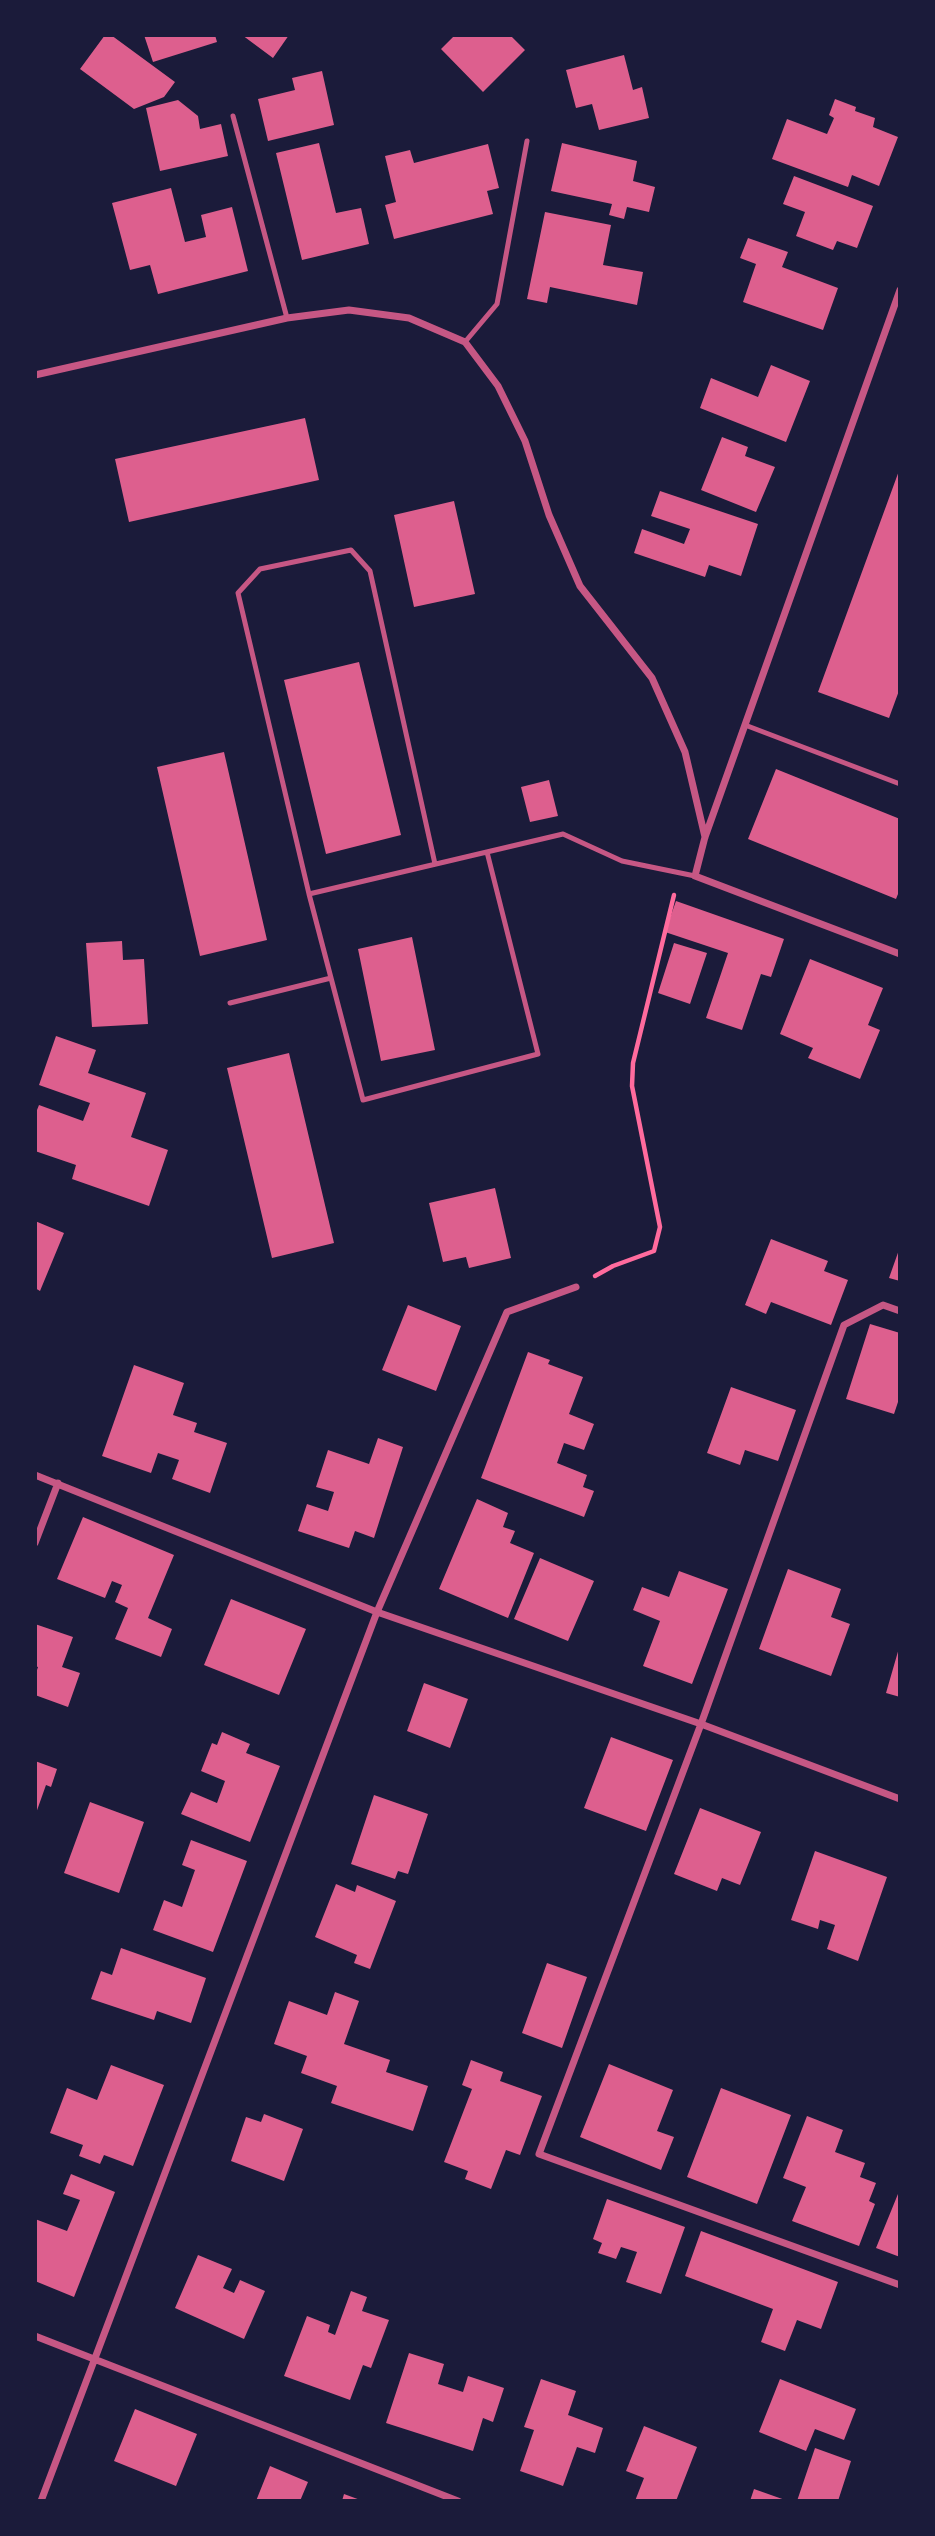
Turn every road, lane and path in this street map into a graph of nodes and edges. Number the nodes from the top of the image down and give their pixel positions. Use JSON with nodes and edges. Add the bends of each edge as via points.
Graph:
{"nodes":[{"id":1,"x":233,"y":116,"type":"dead end"},
{"id":2,"x":527,"y":141,"type":"dead end"},
{"id":3,"x":900,"y":290,"type":"edge"},
{"id":4,"x":288,"y":318,"type":"junction"},
{"id":5,"x":465,"y":342,"type":"junction"},
{"id":6,"x":35,"y":375,"type":"edge"},
{"id":7,"x":745,"y":725,"type":"junction"},
{"id":8,"x":900,"y":785,"type":"edge"},
{"id":9,"x":705,"y":838,"type":"junction"},
{"id":10,"x":487,"y":852,"type":"junction"},
{"id":11,"x":435,"y":864,"type":"junction"},
{"id":12,"x":695,"y":876,"type":"junction"},
{"id":13,"x":309,"y":894,"type":"junction"},
{"id":14,"x":900,"y":954,"type":"edge"},
{"id":15,"x":331,"y":978,"type":"junction"},
{"id":16,"x":230,"y":1003,"type":"dead end"},
{"id":17,"x":576,"y":1287,"type":"joint"},
{"id":18,"x":900,"y":1311,"type":"edge"},
{"id":19,"x":35,"y":1475,"type":"edge"},
{"id":20,"x":58,"y":1483,"type":"junction"},
{"id":21,"x":35,"y":1543,"type":"edge"},
{"id":22,"x":377,"y":1612,"type":"junction"},
{"id":23,"x":701,"y":1724,"type":"junction"},
{"id":24,"x":900,"y":1799,"type":"edge"},
{"id":25,"x":900,"y":2285,"type":"edge"},
{"id":26,"x":35,"y":2336,"type":"edge"},
{"id":27,"x":94,"y":2357,"type":"junction"},
{"id":28,"x":41,"y":2501,"type":"edge"},
{"id":29,"x":458,"y":2501,"type":"edge"}],
"edges":[{"from":1,"to":4,"type":"lane"},
{"from":2,"to":5,"type":"lane","via":[[497,304]]},
{"from":3,"to":7,"type":"street"},
{"from":4,"to":5,"type":"street","via":[[349,310],[408,318]]},
{"from":4,"to":6,"type":"street"},
{"from":5,"to":9,"type":"street","via":[[498,386],[524,441],[580,586],[652,678],[685,752]]},
{"from":7,"to":8,"type":"lane"},
{"from":7,"to":9,"type":"street"},
{"from":9,"to":12,"type":"street"},
{"from":10,"to":11,"type":"lane"},
{"from":10,"to":12,"type":"lane","via":[[562,834],[622,861]]},
{"from":10,"to":15,"type":"lane","via":[[538,1054],[363,1100]]},
{"from":11,"to":13,"type":"lane"},
{"from":11,"to":13,"type":"lane","via":[[370,571],[351,550],[260,569],[238,593]]},
{"from":12,"to":14,"type":"street"},
{"from":12,"to":17,"type":"path","via":[[672,897],[633,1063],[632,1086],[660,1227],[654,1251],[612,1266]]},
{"from":13,"to":15,"type":"lane"},
{"from":15,"to":16,"type":"lane"},
{"from":17,"to":22,"type":"street","via":[[507,1312]]},
{"from":18,"to":23,"type":"street","via":[[883,1305],[844,1325]]},
{"from":19,"to":20,"type":"street"},
{"from":20,"to":21,"type":"street"},
{"from":20,"to":22,"type":"street"},
{"from":22,"to":23,"type":"street"},
{"from":22,"to":27,"type":"street"},
{"from":23,"to":24,"type":"street"},
{"from":23,"to":25,"type":"street","via":[[539,2154]]},
{"from":26,"to":27,"type":"street"},
{"from":27,"to":28,"type":"street"},
{"from":27,"to":29,"type":"street"}]}
